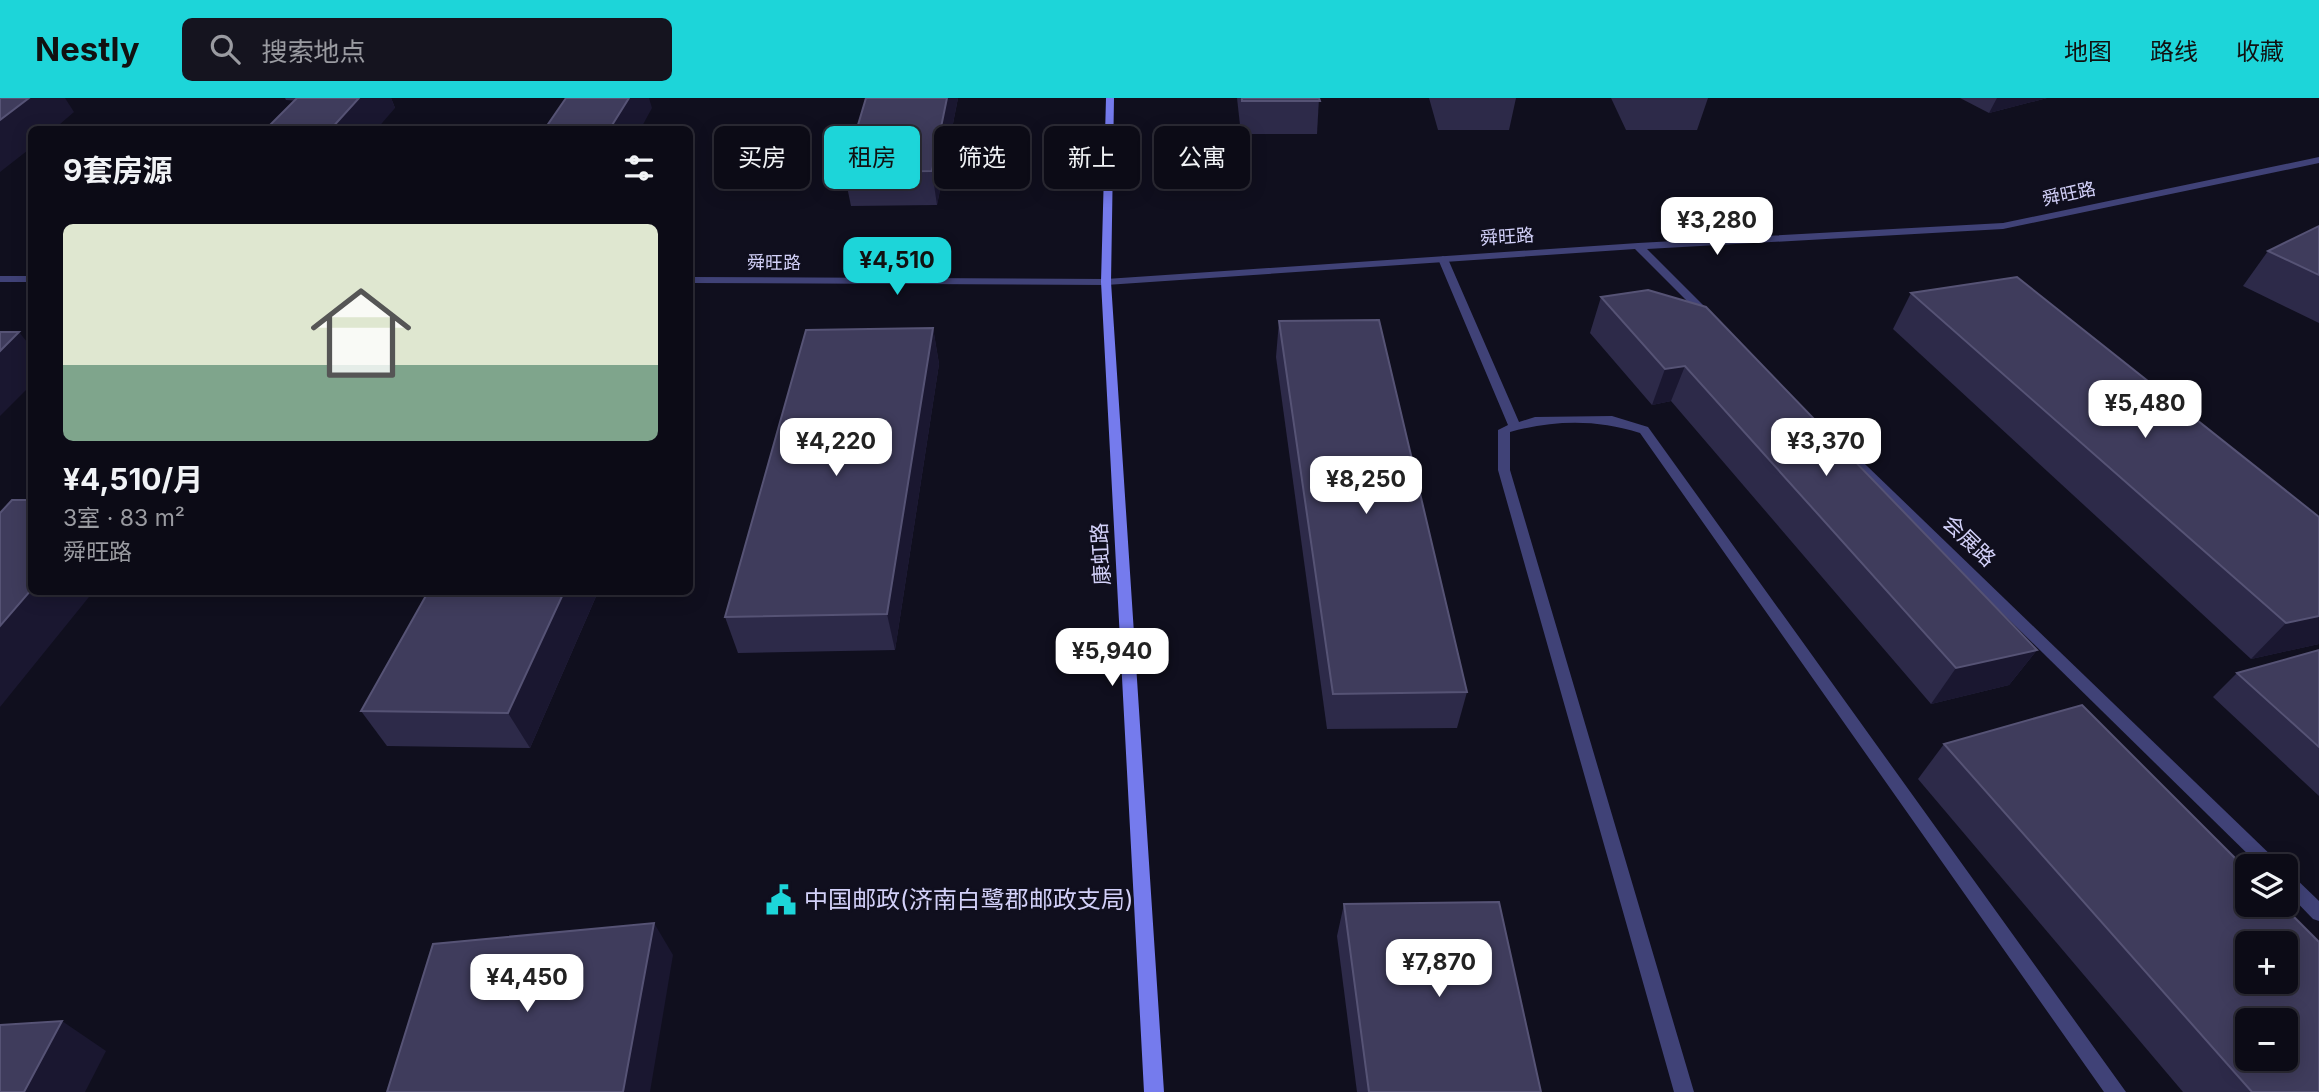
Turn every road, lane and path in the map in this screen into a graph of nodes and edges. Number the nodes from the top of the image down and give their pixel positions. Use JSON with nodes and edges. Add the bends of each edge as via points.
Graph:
{"nodes":[{"id":1,"x":1110,"y":98,"type":"edge"},
{"id":2,"x":2319,"y":160,"type":"edge"},
{"id":3,"x":1638,"y":246,"type":"junction"},
{"id":4,"x":1443,"y":259,"type":"junction"},
{"id":5,"x":0,"y":279,"type":"edge"},
{"id":6,"x":28,"y":279,"type":"edge"},
{"id":7,"x":693,"y":280,"type":"edge"},
{"id":8,"x":1105,"y":282,"type":"junction"},
{"id":9,"x":1717,"y":325,"type":"edge"},
{"id":10,"x":1515,"y":427,"type":"junction"},
{"id":11,"x":1825,"y":432,"type":"edge"},
{"id":12,"x":2259,"y":854,"type":"edge"},
{"id":13,"x":2298,"y":892,"type":"edge"},
{"id":14,"x":2319,"y":913,"type":"edge"},
{"id":15,"x":1154,"y":1092,"type":"edge"},
{"id":16,"x":1684,"y":1092,"type":"edge"},
{"id":17,"x":2116,"y":1092,"type":"edge"}],
"edges":[{"from":1,"to":8,"type":"main road","name":"康虹路"},
{"from":2,"to":3,"type":"street","name":"舜旺路","via":[[2003,226]]},
{"from":3,"to":4,"type":"street","name":"舜旺路"},
{"from":3,"to":9,"type":"street"},
{"from":4,"to":8,"type":"street","name":"舜旺路"},
{"from":4,"to":10,"type":"street"},
{"from":5,"to":6,"type":"street"},
{"from":7,"to":8,"type":"street","name":"舜旺路"},
{"from":8,"to":15,"type":"main road","name":"康虹路"},
{"from":10,"to":16,"type":"street","via":[[1504,430],[1504,470]]},
{"from":10,"to":17,"type":"street","via":[[1535,421],[1612,420],[1644,430]]},
{"from":11,"to":12,"type":"street","name":"会展路"},
{"from":13,"to":14,"type":"street"}]}
